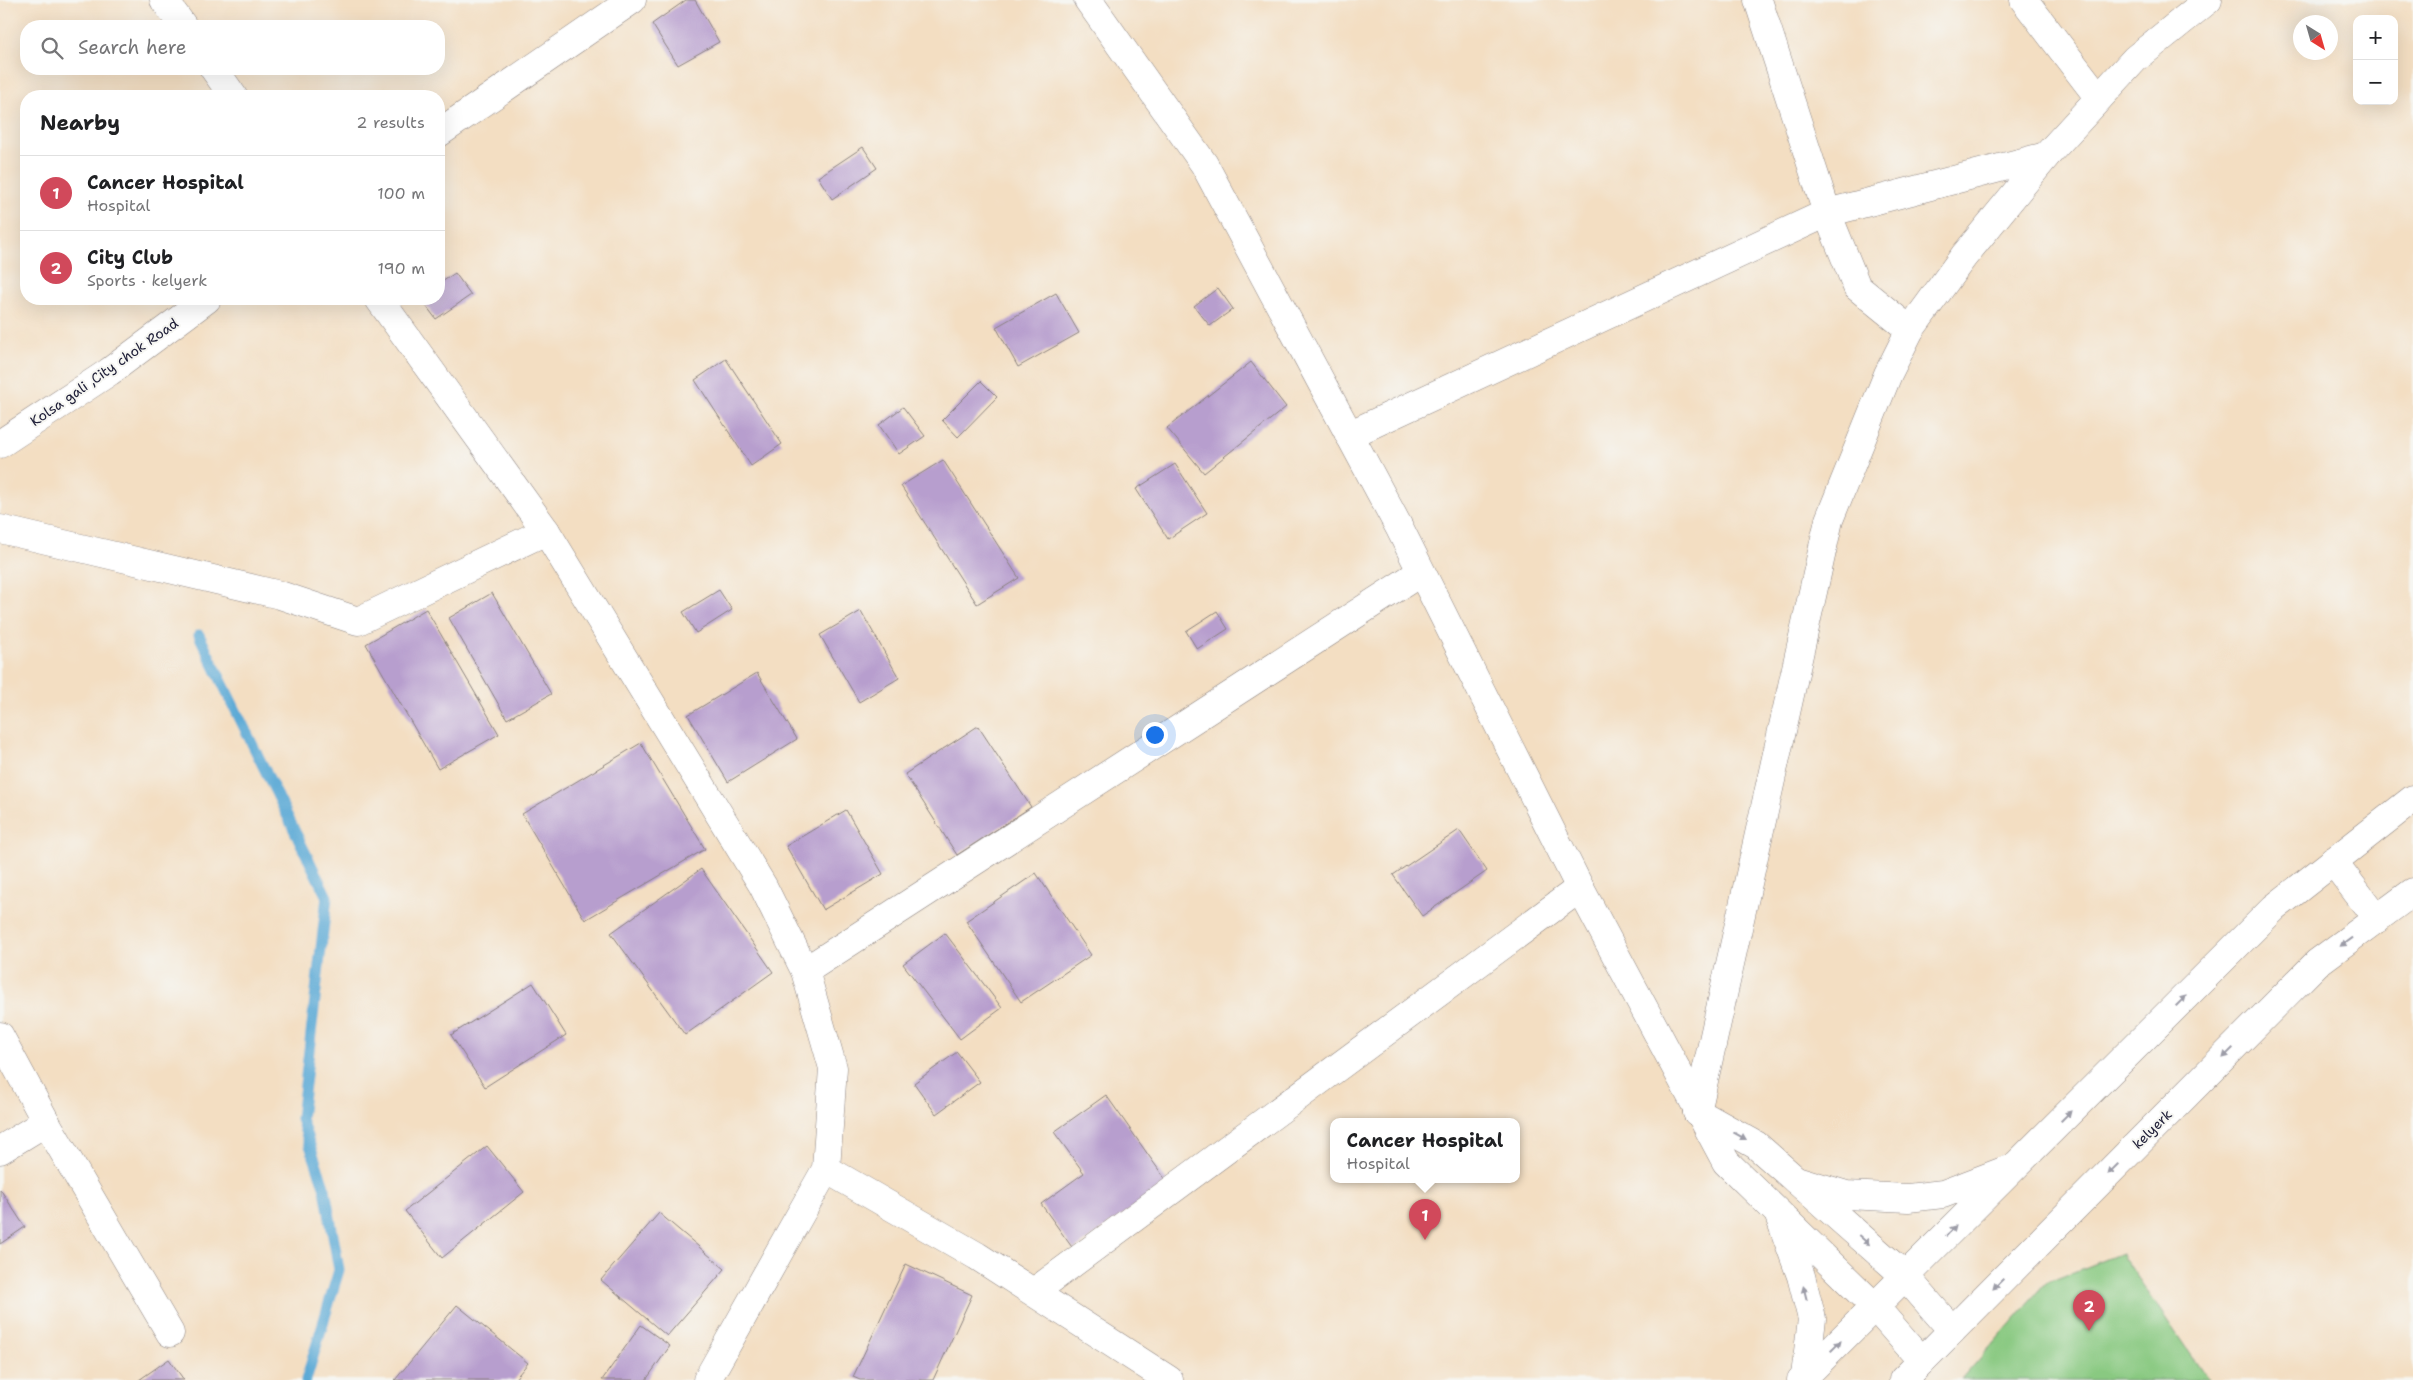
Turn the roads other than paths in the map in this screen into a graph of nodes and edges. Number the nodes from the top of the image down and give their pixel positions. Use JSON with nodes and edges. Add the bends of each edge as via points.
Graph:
{"nodes":[{"id":1,"x":164,"y":0,"type":"edge"},
{"id":2,"x":632,"y":0,"type":"edge"},
{"id":3,"x":1088,"y":0,"type":"edge"},
{"id":4,"x":1758,"y":0,"type":"edge"},
{"id":5,"x":2024,"y":0,"type":"edge"},
{"id":6,"x":2208,"y":0,"type":"edge"},
{"id":7,"x":179,"y":20,"type":"edge"},
{"id":8,"x":218,"y":75,"type":"edge"},
{"id":9,"x":230,"y":90,"type":"edge"},
{"id":10,"x":2099,"y":98,"type":"junction"},
{"id":11,"x":445,"y":129,"type":"edge"},
{"id":12,"x":2046,"y":156,"type":"junction"},
{"id":13,"x":1827,"y":213,"type":"junction"},
{"id":14,"x":199,"y":305,"type":"edge"},
{"id":15,"x":383,"y":305,"type":"edge"},
{"id":16,"x":1910,"y":330,"type":"junction"},
{"id":17,"x":1349,"y":435,"type":"junction"},
{"id":18,"x":0,"y":444,"type":"edge"},
{"id":19,"x":0,"y":530,"type":"edge"},
{"id":20,"x":546,"y":532,"type":"junction"},
{"id":21,"x":1421,"y":572,"type":"junction"},
{"id":22,"x":2413,"y":799,"type":"edge"},
{"id":23,"x":2333,"y":861,"type":"junction"},
{"id":24,"x":1580,"y":888,"type":"junction"},
{"id":25,"x":2413,"y":892,"type":"edge"},
{"id":26,"x":2377,"y":919,"type":"junction"},
{"id":27,"x":805,"y":971,"type":"junction"},
{"id":28,"x":0,"y":1036,"type":"edge"},
{"id":29,"x":1697,"y":1112,"type":"junction"},
{"id":30,"x":46,"y":1122,"type":"junction"},
{"id":31,"x":0,"y":1150,"type":"edge"},
{"id":32,"x":2015,"y":1167,"type":"junction"},
{"id":33,"x":826,"y":1169,"type":"junction"},
{"id":34,"x":1796,"y":1180,"type":"junction"},
{"id":35,"x":1778,"y":1213,"type":"junction"},
{"id":36,"x":1905,"y":1276,"type":"junction"},
{"id":37,"x":1034,"y":1292,"type":"junction"},
{"id":38,"x":1875,"y":1307,"type":"junction"},
{"id":39,"x":1952,"y":1330,"type":"junction"},
{"id":40,"x":170,"y":1332,"type":"dead end"},
{"id":41,"x":1912,"y":1371,"type":"edge"},
{"id":42,"x":1803,"y":1378,"type":"edge"},
{"id":43,"x":707,"y":1380,"type":"edge"},
{"id":44,"x":1169,"y":1380,"type":"edge"}],
"edges":[{"from":1,"to":7,"type":"street"},
{"from":2,"to":11,"type":"street"},
{"from":3,"to":17,"type":"street","via":[[1204,164]]},
{"from":4,"to":13,"type":"street"},
{"from":5,"to":10,"type":"street"},
{"from":6,"to":10,"type":"street","via":[[2134,59]]},
{"from":8,"to":9,"type":"street"},
{"from":10,"to":12,"type":"street"},
{"from":12,"to":13,"type":"street"},
{"from":12,"to":16,"type":"street","via":[[1964,256]]},
{"from":13,"to":16,"type":"street","via":[[1857,287]]},
{"from":13,"to":17,"type":"street"},
{"from":14,"to":18,"type":"street","name":"Kolsa gali ,City chok Road","via":[[109,372]]},
{"from":15,"to":20,"type":"street"},
{"from":16,"to":29,"type":"street","via":[[1888,374],[1829,520]]},
{"from":17,"to":21,"type":"street"},
{"from":19,"to":20,"type":"street","via":[[280,595],[358,621]]},
{"from":20,"to":27,"type":"street","via":[[762,886]]},
{"from":21,"to":24,"type":"street"},
{"from":21,"to":27,"type":"street"},
{"from":22,"to":23,"type":"street"},
{"from":23,"to":26,"type":"street"},
{"from":32,"to":23,"type":"street","one_way":true,"via":[[2274,908]]},
{"from":24,"to":29,"type":"street"},
{"from":24,"to":37,"type":"street"},
{"from":25,"to":26,"type":"street","name":"kelyerk"},
{"from":26,"to":39,"type":"street","name":"kelyerk","one_way":true,"via":[[2317,963]]},
{"from":27,"to":33,"type":"street","via":[[833,1068]]},
{"from":28,"to":30,"type":"street"},
{"from":29,"to":34,"type":"street","one_way":true,"via":[[1756,1145]]},
{"from":29,"to":35,"type":"street","via":[[1726,1162]]},
{"from":30,"to":31,"type":"street"},
{"from":30,"to":40,"type":"street"},
{"from":32,"to":34,"type":"street","via":[[1943,1194],[1908,1198],[1846,1195]]},
{"from":36,"to":32,"type":"street","one_way":true},
{"from":33,"to":37,"type":"street"},
{"from":33,"to":43,"type":"street"},
{"from":34,"to":36,"type":"street","one_way":true},
{"from":35,"to":38,"type":"street"},
{"from":42,"to":35,"type":"street","one_way":true,"via":[[1812,1319],[1801,1276]]},
{"from":36,"to":38,"type":"street"},
{"from":36,"to":39,"type":"street"},
{"from":37,"to":44,"type":"street"},
{"from":38,"to":41,"type":"street"},
{"from":42,"to":38,"type":"street","one_way":true},
{"from":39,"to":41,"type":"street","name":"kelyerk"}]}
